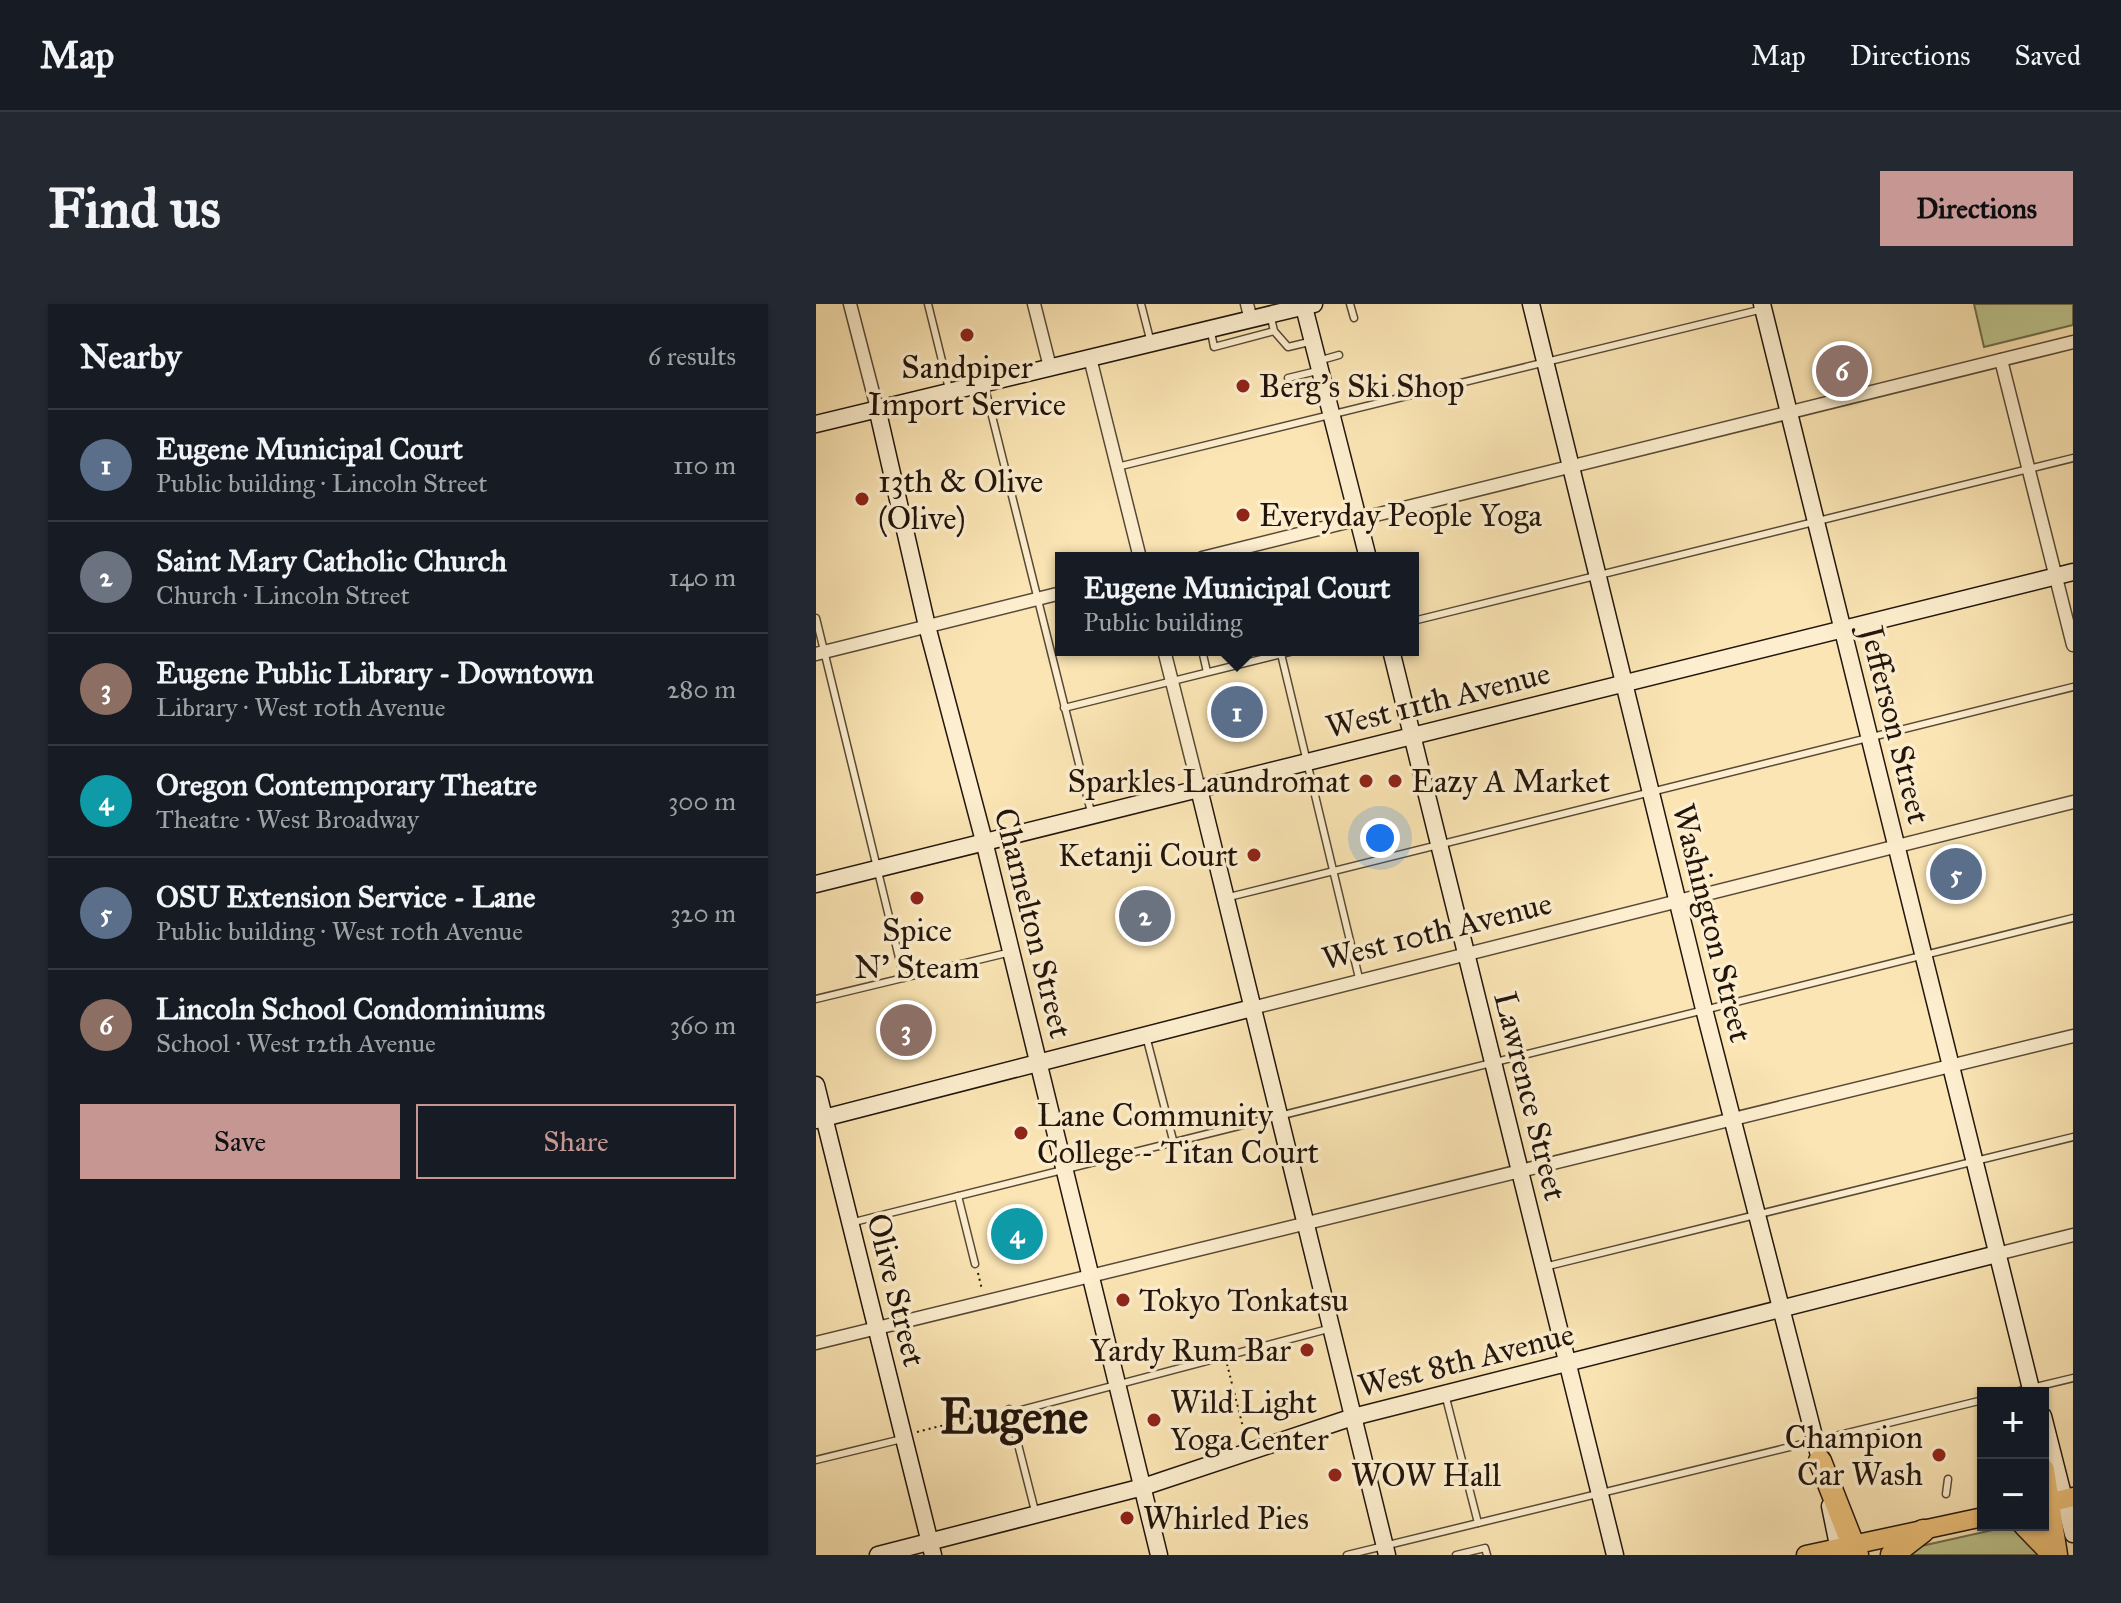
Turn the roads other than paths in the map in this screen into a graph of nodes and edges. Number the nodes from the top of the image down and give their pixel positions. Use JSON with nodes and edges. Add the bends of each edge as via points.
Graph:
{"nodes":[{"id":1,"x":850,"y":304,"type":"edge"},
{"id":2,"x":928,"y":304,"type":"edge"},
{"id":3,"x":1034,"y":304,"type":"edge"},
{"id":4,"x":1141,"y":304,"type":"edge"},
{"id":5,"x":1350,"y":304,"type":"edge"},
{"id":6,"x":1531,"y":304,"type":"edge"},
{"id":7,"x":1309,"y":305,"type":"edge"},
{"id":8,"x":1763,"y":306,"type":"edge"},
{"id":9,"x":1249,"y":312,"type":"edge"},
{"id":10,"x":1354,"y":318,"type":"dead end"},
{"id":11,"x":1272,"y":323,"type":"junction"},
{"id":12,"x":1236,"y":333,"type":"junction"},
{"id":13,"x":1313,"y":341,"type":"junction"},
{"id":14,"x":2073,"y":342,"type":"edge"},
{"id":15,"x":1151,"y":345,"type":"junction"},
{"id":16,"x":1339,"y":355,"type":"dead end"},
{"id":17,"x":1090,"y":358,"type":"junction"},
{"id":18,"x":2001,"y":360,"type":"junction"},
{"id":19,"x":1545,"y":362,"type":"junction"},
{"id":20,"x":1319,"y":366,"type":"junction"},
{"id":21,"x":1050,"y":367,"type":"junction"},
{"id":22,"x":1288,"y":378,"type":"dead end"},
{"id":23,"x":983,"y":381,"type":"junction"},
{"id":24,"x":949,"y":389,"type":"junction"},
{"id":25,"x":877,"y":408,"type":"junction"},
{"id":26,"x":1789,"y":413,"type":"junction"},
{"id":27,"x":1332,"y":414,"type":"junction"},
{"id":28,"x":816,"y":424,"type":"edge"},
{"id":29,"x":2073,"y":458,"type":"edge"},
{"id":30,"x":1117,"y":467,"type":"junction"},
{"id":31,"x":1571,"y":467,"type":"junction"},
{"id":32,"x":2028,"y":469,"type":"junction"},
{"id":33,"x":1358,"y":519,"type":"junction"},
{"id":34,"x":1815,"y":522,"type":"junction"},
{"id":35,"x":1138,"y":552,"type":"edge"},
{"id":36,"x":1226,"y":552,"type":"edge"},
{"id":37,"x":1366,"y":552,"type":"edge"},
{"id":38,"x":2073,"y":572,"type":"edge"},
{"id":39,"x":1597,"y":576,"type":"junction"},
{"id":40,"x":2056,"y":576,"type":"junction"},
{"id":41,"x":1055,"y":594,"type":"edge"},
{"id":42,"x":1035,"y":599,"type":"junction"},
{"id":43,"x":816,"y":618,"type":"edge"},
{"id":44,"x":1419,"y":620,"type":"edge"},
{"id":45,"x":927,"y":626,"type":"junction"},
{"id":46,"x":1841,"y":629,"type":"junction"},
{"id":47,"x":2073,"y":645,"type":"edge"},
{"id":48,"x":820,"y":652,"type":"edge"},
{"id":49,"x":1166,"y":656,"type":"edge"},
{"id":50,"x":1203,"y":656,"type":"edge"},
{"id":51,"x":1273,"y":656,"type":"edge"},
{"id":52,"x":1281,"y":656,"type":"edge"},
{"id":53,"x":1392,"y":656,"type":"edge"},
{"id":54,"x":1207,"y":672,"type":"junction"},
{"id":55,"x":1172,"y":681,"type":"junction"},
{"id":56,"x":1625,"y":682,"type":"junction"},
{"id":57,"x":2073,"y":687,"type":"edge"},
{"id":58,"x":1064,"y":708,"type":"junction"},
{"id":59,"x":1412,"y":735,"type":"junction"},
{"id":60,"x":1869,"y":738,"type":"junction"},
{"id":61,"x":1307,"y":762,"type":"junction"},
{"id":62,"x":1199,"y":789,"type":"junction"},
{"id":63,"x":1651,"y":792,"type":"junction"},
{"id":64,"x":2073,"y":802,"type":"edge"},
{"id":65,"x":1091,"y":814,"type":"junction"},
{"id":66,"x":984,"y":841,"type":"junction"},
{"id":67,"x":1896,"y":845,"type":"junction"},
{"id":68,"x":1439,"y":846,"type":"junction"},
{"id":69,"x":877,"y":867,"type":"junction"},
{"id":70,"x":1334,"y":871,"type":"junction"},
{"id":71,"x":816,"y":884,"type":"edge"},
{"id":72,"x":1225,"y":898,"type":"junction"},
{"id":73,"x":1677,"y":900,"type":"junction"},
{"id":74,"x":2073,"y":918,"type":"edge"},
{"id":75,"x":1011,"y":952,"type":"junction"},
{"id":76,"x":1466,"y":953,"type":"junction"},
{"id":77,"x":1923,"y":955,"type":"junction"},
{"id":78,"x":904,"y":978,"type":"junction"},
{"id":79,"x":1359,"y":978,"type":"junction"},
{"id":80,"x":816,"y":999,"type":"edge"},
{"id":81,"x":1252,"y":1008,"type":"junction"},
{"id":82,"x":1704,"y":1009,"type":"junction"},
{"id":83,"x":1146,"y":1036,"type":"junction"},
{"id":84,"x":2073,"y":1036,"type":"edge"},
{"id":85,"x":1493,"y":1061,"type":"junction"},
{"id":86,"x":1039,"y":1064,"type":"junction"},
{"id":87,"x":1950,"y":1066,"type":"junction"},
{"id":88,"x":816,"y":1085,"type":"edge"},
{"id":89,"x":1278,"y":1113,"type":"junction"},
{"id":90,"x":820,"y":1119,"type":"edge"},
{"id":91,"x":1733,"y":1119,"type":"junction"},
{"id":92,"x":2073,"y":1137,"type":"edge"},
{"id":93,"x":1173,"y":1140,"type":"junction"},
{"id":94,"x":1974,"y":1161,"type":"junction"},
{"id":95,"x":1064,"y":1169,"type":"junction"},
{"id":96,"x":1520,"y":1171,"type":"junction"},
{"id":97,"x":958,"y":1196,"type":"junction"},
{"id":98,"x":1757,"y":1215,"type":"junction"},
{"id":99,"x":850,"y":1222,"type":"junction"},
{"id":100,"x":1305,"y":1223,"type":"junction"},
{"id":101,"x":2073,"y":1235,"type":"edge"},
{"id":102,"x":1997,"y":1254,"type":"junction"},
{"id":103,"x":975,"y":1264,"type":"road end"},
{"id":104,"x":1544,"y":1267,"type":"junction"},
{"id":105,"x":1090,"y":1276,"type":"junction"},
{"id":106,"x":1781,"y":1308,"type":"junction"},
{"id":107,"x":876,"y":1328,"type":"junction"},
{"id":108,"x":1331,"y":1328,"type":"junction"},
{"id":109,"x":816,"y":1343,"type":"edge"},
{"id":110,"x":1568,"y":1363,"type":"junction"},
{"id":111,"x":2073,"y":1378,"type":"edge"},
{"id":112,"x":1117,"y":1383,"type":"junction"},
{"id":113,"x":2030,"y":1387,"type":"edge"},
{"id":114,"x":2044,"y":1387,"type":"edge"},
{"id":115,"x":1445,"y":1394,"type":"junction"},
{"id":116,"x":1977,"y":1402,"type":"edge"},
{"id":117,"x":1353,"y":1417,"type":"junction"},
{"id":118,"x":904,"y":1438,"type":"junction"},
{"id":119,"x":1818,"y":1450,"type":"junction"},
{"id":120,"x":2049,"y":1450,"type":"edge"},
{"id":121,"x":816,"y":1460,"type":"edge"},
{"id":122,"x":1948,"y":1479,"type":"dead end"},
{"id":123,"x":2049,"y":1482,"type":"edge"},
{"id":124,"x":1143,"y":1487,"type":"junction"},
{"id":125,"x":1600,"y":1492,"type":"junction"},
{"id":126,"x":1946,"y":1494,"type":"dead end"},
{"id":127,"x":2058,"y":1500,"type":"edge"},
{"id":128,"x":1036,"y":1515,"type":"junction"},
{"id":129,"x":1977,"y":1518,"type":"edge"},
{"id":130,"x":1478,"y":1523,"type":"junction"},
{"id":131,"x":1923,"y":1531,"type":"junction"},
{"id":132,"x":2032,"y":1531,"type":"edge"},
{"id":133,"x":2073,"y":1534,"type":"edge"},
{"id":134,"x":931,"y":1549,"type":"edge"},
{"id":135,"x":1386,"y":1550,"type":"edge"},
{"id":136,"x":1847,"y":1550,"type":"edge"},
{"id":137,"x":878,"y":1555,"type":"edge"},
{"id":138,"x":1159,"y":1555,"type":"edge"},
{"id":139,"x":1347,"y":1555,"type":"edge"},
{"id":140,"x":1456,"y":1555,"type":"edge"},
{"id":141,"x":1487,"y":1555,"type":"edge"},
{"id":142,"x":1615,"y":1555,"type":"edge"},
{"id":143,"x":1806,"y":1555,"type":"edge"},
{"id":144,"x":1892,"y":1555,"type":"edge"},
{"id":145,"x":2055,"y":1555,"type":"edge"}],
"edges":[{"from":1,"to":25,"type":"street","name":"Charnelton Street"},
{"from":2,"to":24,"type":"lane"},
{"from":3,"to":21,"type":"street"},
{"from":4,"to":15,"type":"lane"},
{"from":5,"to":10,"type":"lane"},
{"from":6,"to":19,"type":"street","name":"Washington Street"},
{"from":7,"to":11,"type":"street"},
{"from":7,"to":13,"type":"street"},
{"from":8,"to":19,"type":"lane"},
{"from":8,"to":26,"type":"street","name":"Jefferson Street"},
{"from":9,"to":11,"type":"street"},
{"from":9,"to":12,"type":"street"},
{"from":11,"to":12,"type":"lane"},
{"from":11,"to":13,"type":"lane","via":[[1288,347]]},
{"from":12,"to":15,"type":"street","via":[[1210,330]]},
{"from":13,"to":20,"type":"street"},
{"from":14,"to":18,"type":"street"},
{"from":15,"to":17,"type":"street"},
{"from":16,"to":20,"type":"lane"},
{"from":17,"to":21,"type":"street"},
{"from":17,"to":30,"type":"street"},
{"from":18,"to":26,"type":"street"},
{"from":18,"to":32,"type":"street"},
{"from":19,"to":27,"type":"lane"},
{"from":19,"to":31,"type":"street","name":"Washington Street"},
{"from":20,"to":22,"type":"lane"},
{"from":20,"to":27,"type":"street"},
{"from":21,"to":23,"type":"street"},
{"from":23,"to":24,"type":"street"},
{"from":23,"to":42,"type":"lane"},
{"from":24,"to":25,"type":"street"},
{"from":25,"to":28,"type":"street"},
{"from":25,"to":45,"type":"street","name":"Charnelton Street"},
{"from":26,"to":31,"type":"street"},
{"from":26,"to":34,"type":"street","name":"Jefferson Street"},
{"from":27,"to":30,"type":"lane"},
{"from":27,"to":33,"type":"street"},
{"from":29,"to":32,"type":"lane"},
{"from":30,"to":35,"type":"street"},
{"from":31,"to":33,"type":"street"},
{"from":31,"to":39,"type":"street","name":"Washington Street"},
{"from":32,"to":34,"type":"lane"},
{"from":32,"to":40,"type":"street"},
{"from":33,"to":36,"type":"street"},
{"from":33,"to":37,"type":"street"},
{"from":34,"to":39,"type":"lane"},
{"from":34,"to":46,"type":"street","name":"Jefferson Street"},
{"from":38,"to":40,"type":"street","name":"West 11th Avenue"},
{"from":39,"to":44,"type":"lane"},
{"from":39,"to":56,"type":"street","name":"Washington Street"},
{"from":40,"to":46,"type":"street","name":"West 11th Avenue"},
{"from":40,"to":47,"type":"street"},
{"from":41,"to":42,"type":"street"},
{"from":42,"to":45,"type":"street"},
{"from":42,"to":58,"type":"lane"},
{"from":43,"to":48,"type":"lane"},
{"from":45,"to":48,"type":"street"},
{"from":45,"to":66,"type":"street","name":"Charnelton Street"},
{"from":46,"to":56,"type":"street","name":"West 11th Avenue"},
{"from":46,"to":60,"type":"street","name":"Jefferson Street"},
{"from":48,"to":69,"type":"lane"},
{"from":49,"to":55,"type":"street"},
{"from":50,"to":54,"type":"lane"},
{"from":51,"to":54,"type":"lane"},
{"from":52,"to":61,"type":"lane"},
{"from":53,"to":59,"type":"street","name":"Lawrence Street"},
{"from":54,"to":55,"type":"lane"},
{"from":55,"to":58,"type":"lane"},
{"from":55,"to":62,"type":"street"},
{"from":56,"to":59,"type":"street","name":"West 11th Avenue"},
{"from":56,"to":63,"type":"street","name":"Washington Street"},
{"from":57,"to":60,"type":"lane"},
{"from":58,"to":65,"type":"lane"},
{"from":59,"to":61,"type":"street","name":"West 11th Avenue"},
{"from":59,"to":68,"type":"street","name":"Lawrence Street"},
{"from":60,"to":63,"type":"lane"},
{"from":60,"to":67,"type":"street","name":"Jefferson Street"},
{"from":61,"to":62,"type":"street","name":"West 11th Avenue"},
{"from":61,"to":70,"type":"lane"},
{"from":62,"to":65,"type":"street","name":"West 11th Avenue"},
{"from":62,"to":72,"type":"street"},
{"from":63,"to":68,"type":"lane"},
{"from":63,"to":73,"type":"street","name":"Washington Street"},
{"from":64,"to":67,"type":"street","name":"West 10th Avenue"},
{"from":65,"to":66,"type":"street","name":"West 11th Avenue"},
{"from":66,"to":69,"type":"street","name":"West 11th Avenue"},
{"from":66,"to":75,"type":"street","name":"Charnelton Street"},
{"from":67,"to":73,"type":"street","name":"West 10th Avenue"},
{"from":67,"to":77,"type":"street","name":"Jefferson Street"},
{"from":68,"to":70,"type":"lane"},
{"from":68,"to":76,"type":"street","name":"Lawrence Street"},
{"from":69,"to":71,"type":"street","name":"West 11th Avenue"},
{"from":69,"to":78,"type":"lane"},
{"from":70,"to":72,"type":"lane"},
{"from":70,"to":79,"type":"lane"},
{"from":72,"to":81,"type":"street"},
{"from":73,"to":76,"type":"street","name":"West 10th Avenue"},
{"from":73,"to":82,"type":"street","name":"Washington Street"},
{"from":74,"to":77,"type":"lane"},
{"from":75,"to":78,"type":"lane"},
{"from":75,"to":86,"type":"street","name":"Charnelton Street"},
{"from":76,"to":79,"type":"street","name":"West 10th Avenue"},
{"from":76,"to":85,"type":"street","name":"Lawrence Street"},
{"from":77,"to":82,"type":"lane"},
{"from":77,"to":87,"type":"street","name":"Jefferson Street"},
{"from":78,"to":80,"type":"lane"},
{"from":79,"to":81,"type":"street","name":"West 10th Avenue"},
{"from":81,"to":83,"type":"street","name":"West 10th Avenue"},
{"from":81,"to":89,"type":"street"},
{"from":82,"to":85,"type":"lane"},
{"from":82,"to":91,"type":"street","name":"Washington Street"},
{"from":83,"to":86,"type":"street","name":"West 10th Avenue"},
{"from":83,"to":93,"type":"lane"},
{"from":84,"to":87,"type":"street"},
{"from":85,"to":89,"type":"lane"},
{"from":85,"to":96,"type":"street","name":"Lawrence Street"},
{"from":86,"to":90,"type":"street","name":"West 10th Avenue"},
{"from":86,"to":95,"type":"street","name":"Charnelton Street"},
{"from":87,"to":91,"type":"street"},
{"from":87,"to":94,"type":"street","name":"Jefferson Street"},
{"from":88,"to":90,"type":"street","name":"Olive Street"},
{"from":89,"to":93,"type":"lane"},
{"from":89,"to":100,"type":"street"},
{"from":90,"to":99,"type":"street","name":"Olive Street"},
{"from":91,"to":96,"type":"street"},
{"from":91,"to":98,"type":"street","name":"Washington Street"},
{"from":92,"to":94,"type":"lane"},
{"from":93,"to":95,"type":"lane"},
{"from":94,"to":98,"type":"lane"},
{"from":94,"to":102,"type":"street","name":"Jefferson Street"},
{"from":95,"to":97,"type":"lane"},
{"from":95,"to":105,"type":"street","name":"Charnelton Street"},
{"from":96,"to":100,"type":"street"},
{"from":96,"to":104,"type":"street","name":"Lawrence Street"},
{"from":97,"to":99,"type":"lane"},
{"from":97,"to":103,"type":"lane"},
{"from":98,"to":104,"type":"lane"},
{"from":98,"to":106,"type":"street","name":"Washington Street"},
{"from":99,"to":107,"type":"street","name":"Olive Street"},
{"from":100,"to":105,"type":"street"},
{"from":100,"to":108,"type":"street"},
{"from":101,"to":102,"type":"street","name":"West 8th Avenue"},
{"from":102,"to":106,"type":"street","name":"West 8th Avenue"},
{"from":102,"to":113,"type":"street","name":"Jefferson Street"},
{"from":104,"to":110,"type":"street","name":"Lawrence Street"},
{"from":105,"to":107,"type":"street"},
{"from":105,"to":112,"type":"street","name":"Charnelton Street"},
{"from":106,"to":110,"type":"street","name":"West 8th Avenue"},
{"from":106,"to":119,"type":"street","name":"Washington Street"},
{"from":107,"to":109,"type":"street"},
{"from":107,"to":118,"type":"street","name":"Olive Street"},
{"from":108,"to":112,"type":"lane"},
{"from":108,"to":117,"type":"street"},
{"from":110,"to":115,"type":"street","name":"West 8th Avenue"},
{"from":110,"to":125,"type":"street","name":"Lawrence Street"},
{"from":111,"to":114,"type":"lane"},
{"from":112,"to":124,"type":"street","name":"Charnelton Street"},
{"from":112,"to":128,"type":"lane","via":[[1010,1411]]},
{"from":115,"to":117,"type":"street","name":"West 8th Avenue"},
{"from":115,"to":130,"type":"lane"},
{"from":116,"to":119,"type":"lane"},
{"from":117,"to":124,"type":"street","name":"West 8th Avenue"},
{"from":117,"to":135,"type":"street"},
{"from":118,"to":121,"type":"lane"},
{"from":118,"to":134,"type":"street","name":"Olive Street"},
{"from":119,"to":125,"type":"lane"},
{"from":119,"to":136,"type":"highway"},
{"from":120,"to":127,"type":"street"},
{"from":122,"to":126,"type":"lane"},
{"from":123,"to":127,"type":"highway"},
{"from":124,"to":128,"type":"street","name":"West 8th Avenue"},
{"from":124,"to":138,"type":"street","name":"Charnelton Street"},
{"from":125,"to":130,"type":"lane"},
{"from":125,"to":142,"type":"street","name":"Lawrence Street"},
{"from":127,"to":133,"type":"street"},
{"from":127,"to":145,"type":"highway"},
{"from":128,"to":134,"type":"street","name":"West 8th Avenue"},
{"from":129,"to":131,"type":"main road"},
{"from":130,"to":135,"type":"lane"},
{"from":131,"to":136,"type":"main road"},
{"from":131,"to":144,"type":"highway"},
{"from":132,"to":145,"type":"highway"},
{"from":134,"to":137,"type":"street","name":"West 8th Avenue"},
{"from":135,"to":139,"type":"lane"},
{"from":136,"to":143,"type":"main road"},
{"from":140,"to":141,"type":"lane","via":[[1485,1548]]}]}
